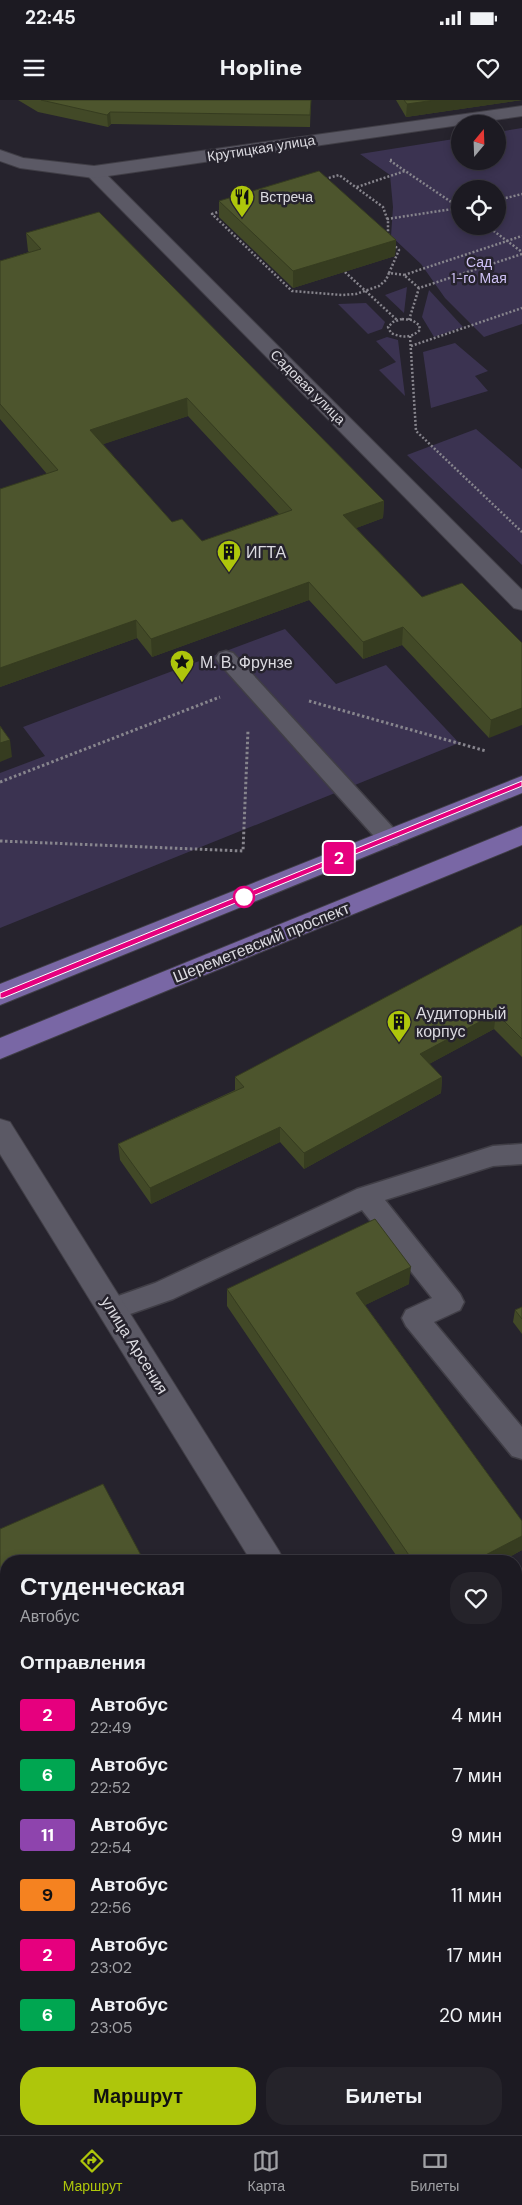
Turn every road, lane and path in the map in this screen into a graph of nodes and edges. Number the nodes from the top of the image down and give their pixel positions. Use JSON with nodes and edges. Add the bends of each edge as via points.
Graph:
{"nodes":[{"id":1,"x":522,"y":111,"type":"edge"},
{"id":2,"x":0,"y":156,"type":"edge"},
{"id":3,"x":398,"y":159,"type":"dead end"},
{"id":4,"x":405,"y":171,"type":"junction"},
{"id":5,"x":94,"y":172,"type":"junction"},
{"id":6,"x":321,"y":181,"type":"edge"},
{"id":7,"x":356,"y":188,"type":"junction"},
{"id":8,"x":522,"y":194,"type":"edge"},
{"id":9,"x":506,"y":198,"type":"edge"},
{"id":10,"x":221,"y":211,"type":"edge"},
{"id":11,"x":387,"y":219,"type":"junction"},
{"id":12,"x":500,"y":235,"type":"edge"},
{"id":13,"x":522,"y":236,"type":"edge"},
{"id":14,"x":388,"y":238,"type":"edge"},
{"id":15,"x":508,"y":241,"type":"junction"},
{"id":16,"x":393,"y":244,"type":"dead end"},
{"id":17,"x":522,"y":253,"type":"edge"},
{"id":18,"x":345,"y":272,"type":"edge"},
{"id":19,"x":389,"y":273,"type":"junction"},
{"id":20,"x":404,"y":275,"type":"junction"},
{"id":21,"x":419,"y":288,"type":"junction"},
{"id":22,"x":366,"y":292,"type":"junction"},
{"id":23,"x":522,"y":308,"type":"edge"},
{"id":24,"x":397,"y":320,"type":"junction"},
{"id":25,"x":409,"y":320,"type":"junction"},
{"id":26,"x":410,"y":336,"type":"junction"},
{"id":27,"x":411,"y":346,"type":"junction"},
{"id":28,"x":522,"y":532,"type":"edge"},
{"id":29,"x":522,"y":603,"type":"edge"},
{"id":30,"x":226,"y":658,"type":"dead end"},
{"id":31,"x":250,"y":685,"type":"junction"},
{"id":32,"x":307,"y":701,"type":"dead end"},
{"id":33,"x":486,"y":751,"type":"dead end"},
{"id":34,"x":0,"y":782,"type":"edge"},
{"id":35,"x":522,"y":784,"type":"edge"},
{"id":36,"x":522,"y":835,"type":"edge"},
{"id":37,"x":389,"y":838,"type":"junction"},
{"id":38,"x":0,"y":841,"type":"edge"},
{"id":39,"x":0,"y":995,"type":"edge"},
{"id":40,"x":0,"y":1049,"type":"edge"},
{"id":41,"x":0,"y":1130,"type":"edge"},
{"id":42,"x":522,"y":1154,"type":"edge"},
{"id":43,"x":366,"y":1196,"type":"junction"},
{"id":44,"x":113,"y":1309,"type":"junction"},
{"id":45,"x":522,"y":1447,"type":"edge"},
{"id":46,"x":264,"y":1555,"type":"edge"}],
"edges":[{"from":1,"to":5,"type":"street","name":"Крутицкая улица"},
{"from":2,"to":5,"type":"street","name":"Крутицкая улица","via":[[20,163]]},
{"from":3,"to":4,"type":"path","via":[[389,160]]},
{"from":4,"to":7,"type":"path"},
{"from":4,"to":11,"type":"path","via":[[460,208]]},
{"from":5,"to":29,"type":"street","name":"Садовая улица"},
{"from":6,"to":7,"type":"path","via":[[339,175]]},
{"from":7,"to":11,"type":"path","via":[[383,207]]},
{"from":8,"to":9,"type":"path"},
{"from":10,"to":22,"type":"path","via":[[212,214],[292,291],[342,295]]},
{"from":11,"to":14,"type":"path"},
{"from":12,"to":15,"type":"path"},
{"from":13,"to":15,"type":"path"},
{"from":15,"to":17,"type":"path"},
{"from":15,"to":20,"type":"path"},
{"from":16,"to":19,"type":"path","via":[[399,250]]},
{"from":17,"to":21,"type":"path"},
{"from":18,"to":22,"type":"path"},
{"from":19,"to":20,"type":"path"},
{"from":19,"to":22,"type":"path","via":[[379,286]]},
{"from":20,"to":21,"type":"path"},
{"from":21,"to":25,"type":"path"},
{"from":22,"to":24,"type":"path"},
{"from":23,"to":27,"type":"path"},
{"from":24,"to":25,"type":"path"},
{"from":24,"to":26,"type":"path","via":[[388,327],[391,333]]},
{"from":25,"to":26,"type":"path","via":[[420,328],[418,333]]},
{"from":26,"to":27,"type":"path"},
{"from":27,"to":28,"type":"path","via":[[416,431]]},
{"from":30,"to":31,"type":"lane"},
{"from":31,"to":34,"type":"path"},
{"from":31,"to":37,"type":"lane"},
{"from":31,"to":38,"type":"path","via":[[243,851]]},
{"from":32,"to":33,"type":"path"},
{"from":35,"to":37,"type":"main road"},
{"from":36,"to":40,"type":"main road","name":"Шереметевский проспект"},
{"from":37,"to":39,"type":"main road"},
{"from":41,"to":44,"type":"street","name":"улица Арсения"},
{"from":42,"to":43,"type":"lane","via":[[493,1156]]},
{"from":43,"to":44,"type":"lane","via":[[164,1291]]},
{"from":43,"to":45,"type":"lane","via":[[451,1302],[415,1318]]},
{"from":44,"to":46,"type":"street","name":"улица Арсения"}]}
